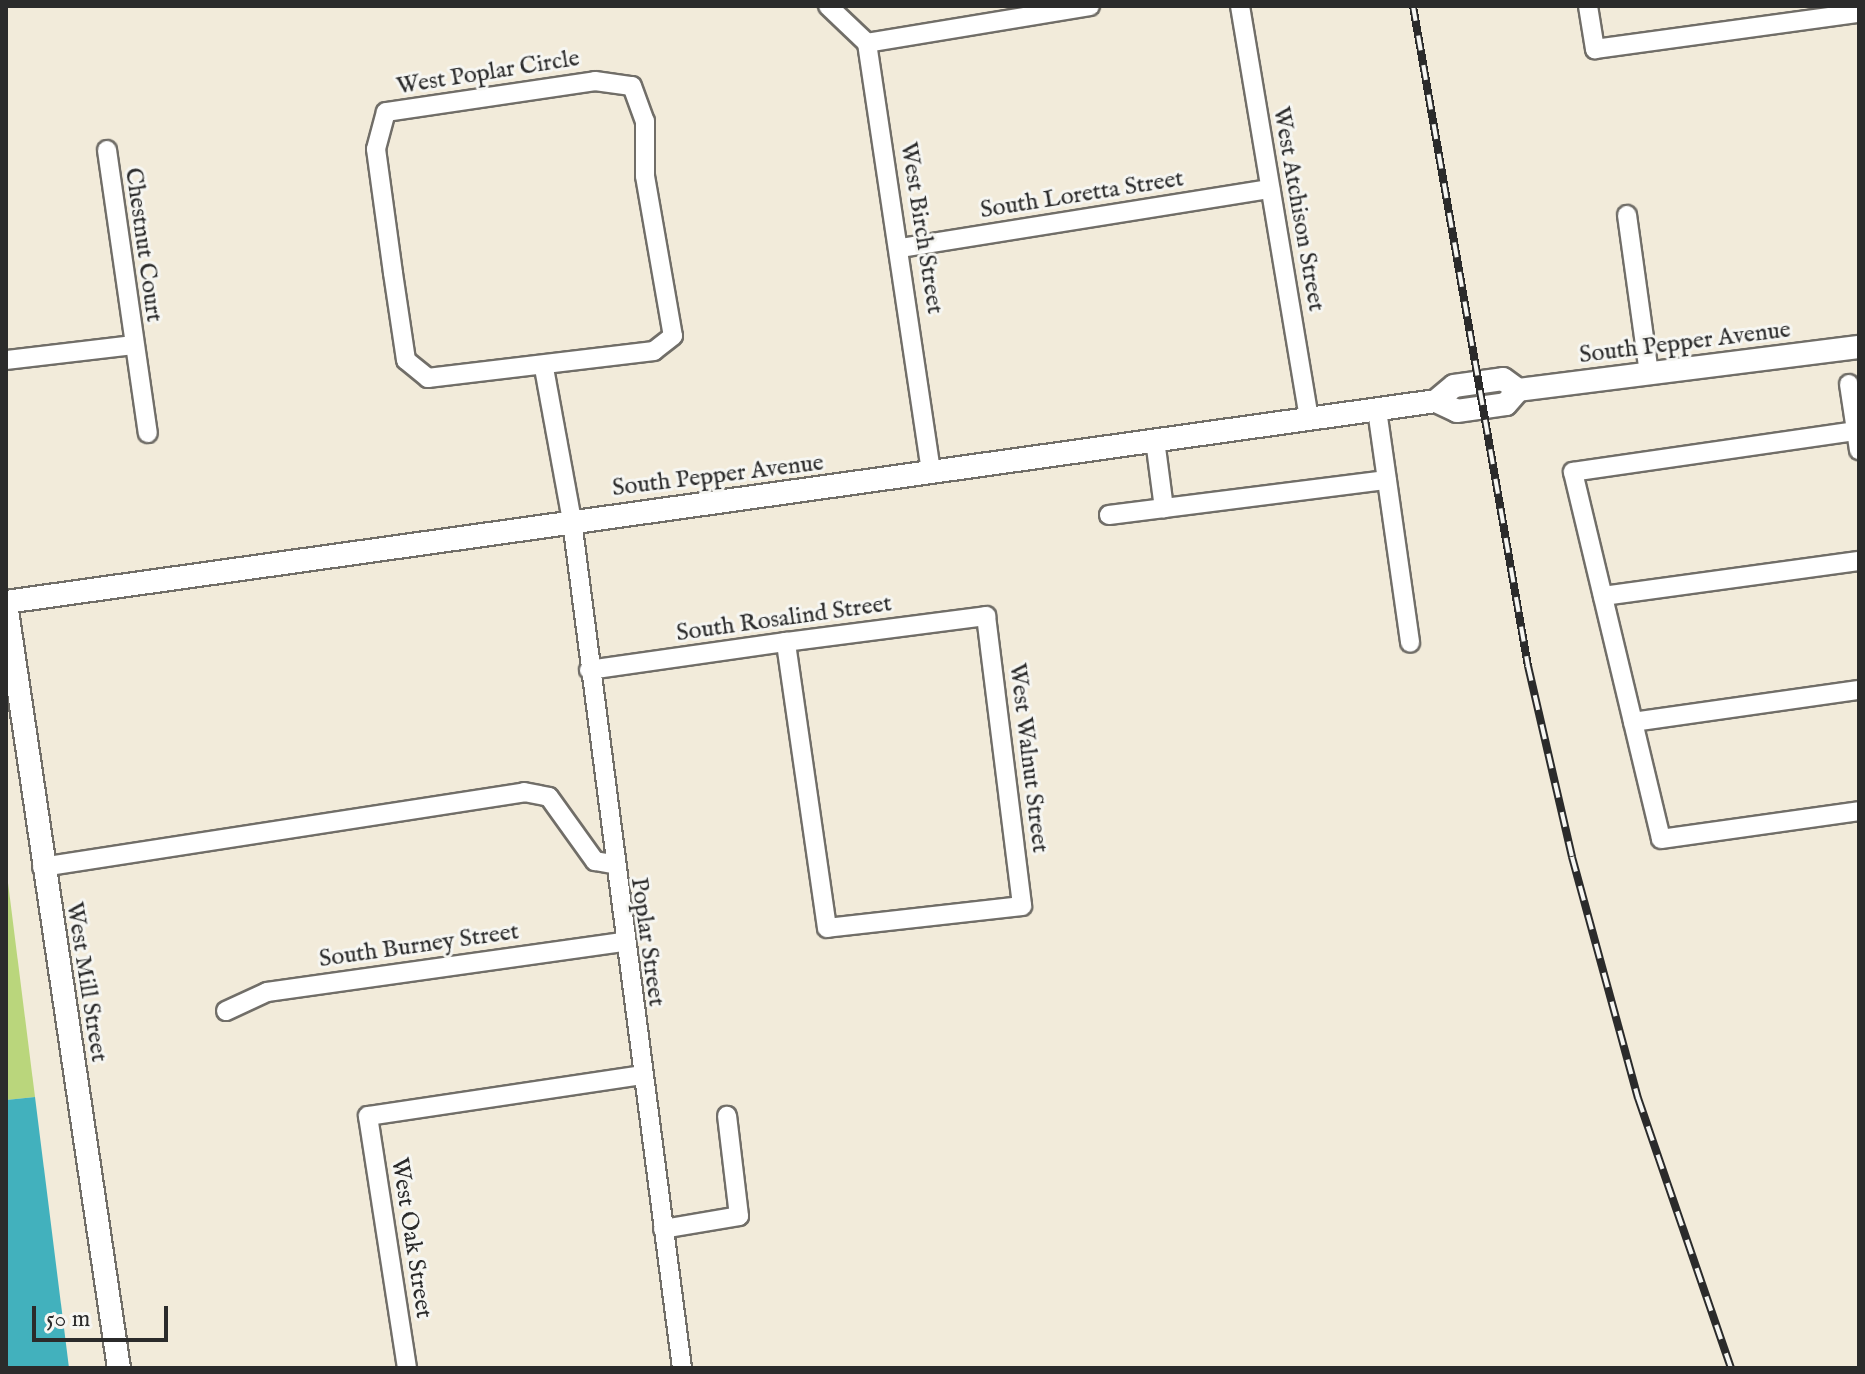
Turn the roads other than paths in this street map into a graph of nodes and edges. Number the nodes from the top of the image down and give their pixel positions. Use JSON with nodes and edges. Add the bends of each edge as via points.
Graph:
{"nodes":[{"id":1,"x":828,"y":6,"type":"edge"},
{"id":2,"x":1090,"y":6,"type":"edge"},
{"id":3,"x":1240,"y":6,"type":"edge"},
{"id":4,"x":1588,"y":6,"type":"edge"},
{"id":5,"x":1859,"y":13,"type":"edge"},
{"id":6,"x":867,"y":43,"type":"junction"},
{"id":7,"x":107,"y":150,"type":"dead end"},
{"id":8,"x":1270,"y":189,"type":"junction"},
{"id":9,"x":1627,"y":215,"type":"dead end"},
{"id":10,"x":901,"y":248,"type":"junction"},
{"id":11,"x":133,"y":345,"type":"junction"},
{"id":12,"x":1859,"y":347,"type":"edge"},
{"id":13,"x":6,"y":360,"type":"edge"},
{"id":14,"x":544,"y":368,"type":"junction"},
{"id":15,"x":1649,"y":374,"type":"junction"},
{"id":16,"x":1849,"y":384,"type":"dead end"},
{"id":17,"x":1377,"y":410,"type":"junction"},
{"id":18,"x":1309,"y":419,"type":"junction"},
{"id":19,"x":148,"y":433,"type":"dead end"},
{"id":20,"x":1155,"y":440,"type":"junction"},
{"id":21,"x":1858,"y":440,"type":"edge"},
{"id":22,"x":931,"y":473,"type":"junction"},
{"id":23,"x":1387,"y":480,"type":"junction"},
{"id":24,"x":1164,"y":508,"type":"junction"},
{"id":25,"x":1109,"y":515,"type":"dead end"},
{"id":26,"x":572,"y":521,"type":"junction"},
{"id":27,"x":1859,"y":561,"type":"edge"},
{"id":28,"x":1603,"y":596,"type":"junction"},
{"id":29,"x":6,"y":603,"type":"edge"},
{"id":30,"x":986,"y":616,"type":"joint"},
{"id":31,"x":786,"y":642,"type":"junction"},
{"id":32,"x":1410,"y":643,"type":"dead end"},
{"id":33,"x":589,"y":670,"type":"junction"},
{"id":34,"x":1859,"y":690,"type":"edge"},
{"id":35,"x":1633,"y":722,"type":"junction"},
{"id":36,"x":14,"y":728,"type":"edge"},
{"id":37,"x":1859,"y":811,"type":"edge"},
{"id":38,"x":612,"y":864,"type":"junction"},
{"id":39,"x":42,"y":867,"type":"junction"},
{"id":40,"x":622,"y":942,"type":"junction"},
{"id":41,"x":226,"y":1011,"type":"dead end"},
{"id":42,"x":641,"y":1075,"type":"junction"},
{"id":43,"x":727,"y":1116,"type":"dead end"},
{"id":44,"x":663,"y":1229,"type":"junction"},
{"id":45,"x":119,"y":1368,"type":"edge"},
{"id":46,"x":407,"y":1368,"type":"edge"},
{"id":47,"x":682,"y":1368,"type":"edge"}],
"edges":[{"from":1,"to":6,"type":"street"},
{"from":2,"to":6,"type":"street"},
{"from":3,"to":8,"type":"street","name":"West Atchison Street"},
{"from":4,"to":5,"type":"street","via":[[1595,49]]},
{"from":6,"to":10,"type":"street","name":"West Birch Street"},
{"from":7,"to":11,"type":"street","name":"Chestnut Court"},
{"from":8,"to":10,"type":"street","name":"South Loretta Street"},
{"from":8,"to":18,"type":"street","name":"West Atchison Street"},
{"from":9,"to":15,"type":"street"},
{"from":10,"to":22,"type":"street","name":"West Birch Street"},
{"from":11,"to":13,"type":"street","name":"Chestnut Court"},
{"from":11,"to":19,"type":"street","name":"Chestnut Court"},
{"from":12,"to":15,"type":"main road","name":"South Pepper Avenue"},
{"from":14,"to":14,"type":"street","name":"West Poplar Circle","via":[[428,378],[406,360],[376,149],[386,112],[595,81],[632,86],[645,121],[645,176],[673,336],[654,351]]},
{"from":14,"to":26,"type":"street","name":"Poplar Street"},
{"from":15,"to":17,"type":"main road","name":"South Pepper Avenue","via":[[1518,390],[1506,404],[1457,411],[1436,401]]},
{"from":16,"to":21,"type":"street"},
{"from":17,"to":18,"type":"main road","name":"South Pepper Avenue"},
{"from":17,"to":23,"type":"street"},
{"from":18,"to":20,"type":"main road","name":"South Pepper Avenue"},
{"from":20,"to":22,"type":"main road","name":"South Pepper Avenue"},
{"from":20,"to":24,"type":"street"},
{"from":21,"to":28,"type":"street","via":[[1573,472]]},
{"from":22,"to":26,"type":"main road","name":"South Pepper Avenue"},
{"from":23,"to":24,"type":"street"},
{"from":23,"to":32,"type":"street"},
{"from":24,"to":25,"type":"street"},
{"from":26,"to":29,"type":"main road","name":"South Pepper Avenue"},
{"from":26,"to":33,"type":"street","name":"Poplar Street"},
{"from":27,"to":28,"type":"street"},
{"from":28,"to":35,"type":"street"},
{"from":29,"to":36,"type":"main road","name":"West Mill Street"},
{"from":30,"to":31,"type":"street","name":"South Rosalind Street"},
{"from":30,"to":31,"type":"street","name":"West Walnut Street","via":[[1022,906],[827,928]]},
{"from":31,"to":33,"type":"street","name":"South Rosalind Street"},
{"from":33,"to":38,"type":"street","name":"Poplar Street"},
{"from":34,"to":35,"type":"street"},
{"from":35,"to":37,"type":"street","via":[[1661,839]]},
{"from":36,"to":39,"type":"main road","name":"West Mill Street"},
{"from":38,"to":39,"type":"street","via":[[595,861],[549,797],[524,792]]},
{"from":38,"to":40,"type":"street","name":"Poplar Street"},
{"from":39,"to":45,"type":"main road","name":"West Mill Street"},
{"from":40,"to":41,"type":"street","name":"South Burney Street","via":[[267,992]]},
{"from":40,"to":42,"type":"street","name":"Poplar Street"},
{"from":42,"to":44,"type":"street","name":"Poplar Street"},
{"from":42,"to":46,"type":"street","name":"West Oak Street","via":[[368,1116]]},
{"from":43,"to":44,"type":"street","via":[[739,1216]]},
{"from":44,"to":47,"type":"street","name":"Poplar Street"}]}
